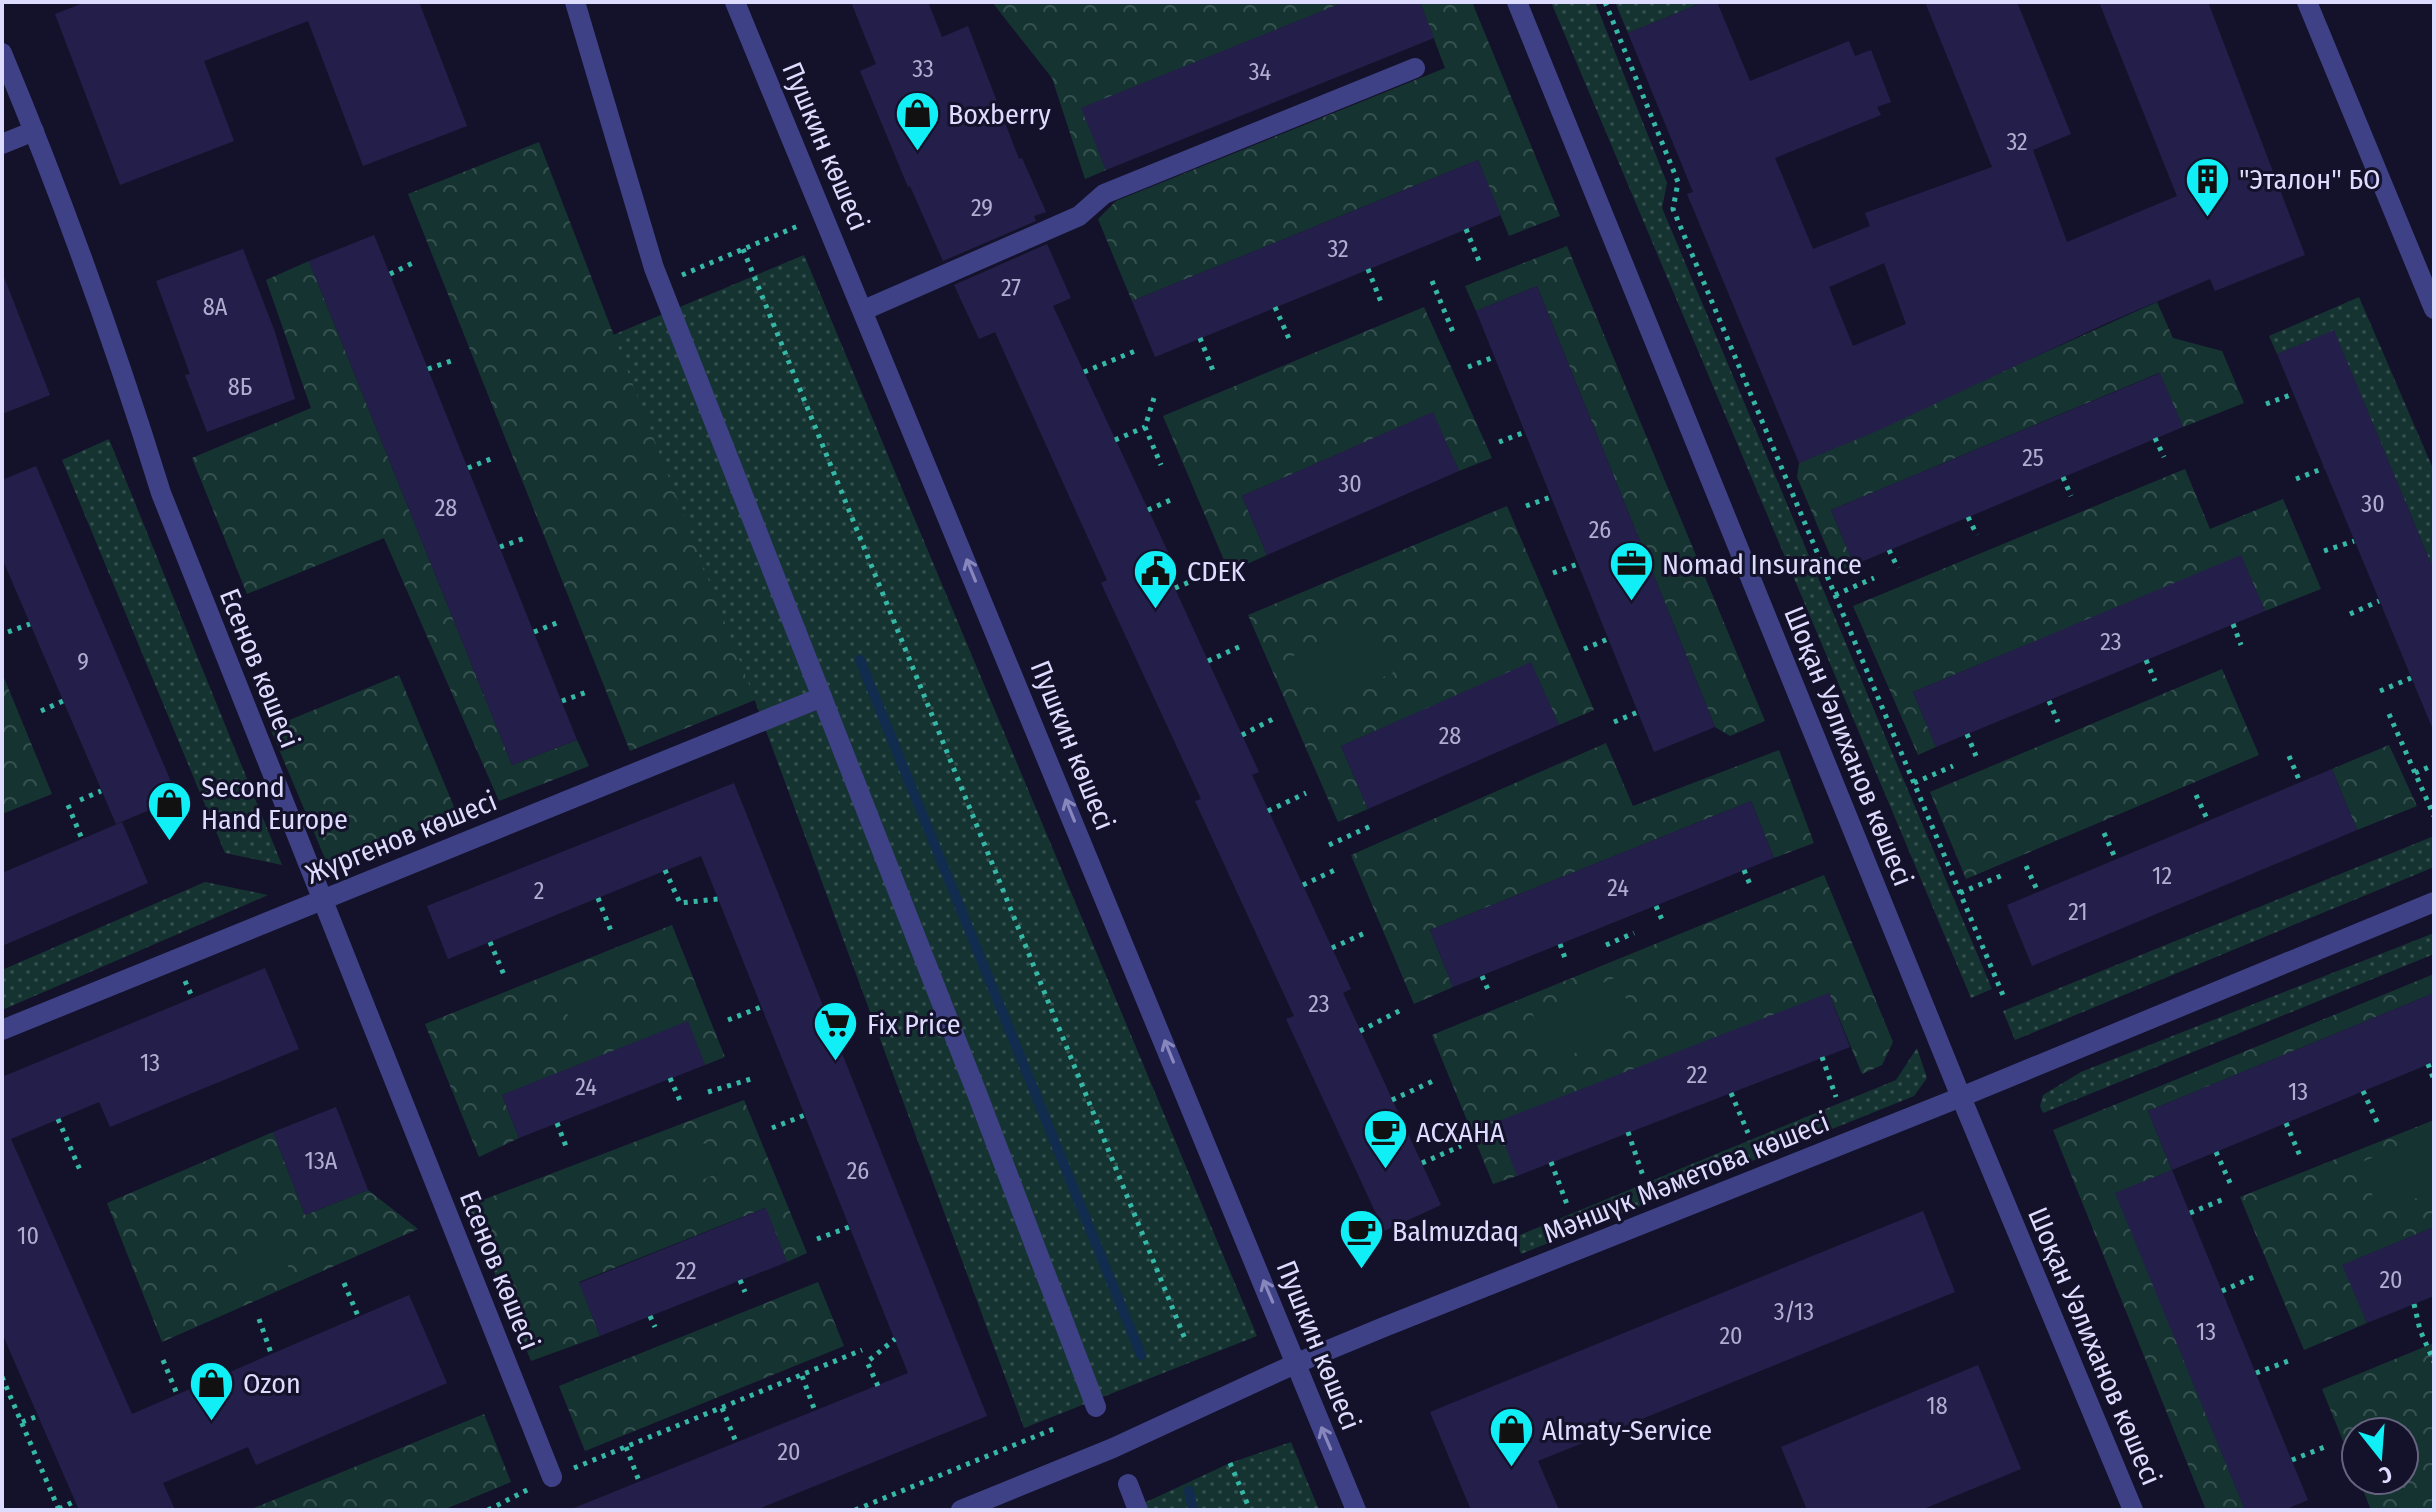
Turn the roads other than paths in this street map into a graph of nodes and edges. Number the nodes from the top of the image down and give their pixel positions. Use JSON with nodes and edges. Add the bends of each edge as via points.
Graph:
{"nodes":[{"id":1,"x":575,"y":2,"type":"edge"},
{"id":2,"x":735,"y":2,"type":"edge"},
{"id":3,"x":1517,"y":2,"type":"edge"},
{"id":4,"x":2307,"y":2,"type":"edge"},
{"id":5,"x":2,"y":53,"type":"edge"},
{"id":6,"x":1415,"y":68,"type":"dead end"},
{"id":7,"x":34,"y":131,"type":"junction"},
{"id":8,"x":2,"y":144,"type":"edge"},
{"id":9,"x":2434,"y":309,"type":"edge"},
{"id":10,"x":864,"y":310,"type":"junction"},
{"id":11,"x":822,"y":697,"type":"junction"},
{"id":12,"x":321,"y":900,"type":"junction"},
{"id":13,"x":2434,"y":902,"type":"edge"},
{"id":14,"x":2,"y":1030,"type":"edge"},
{"id":15,"x":1961,"y":1097,"type":"junction"},
{"id":16,"x":1297,"y":1363,"type":"junction"},
{"id":17,"x":1096,"y":1407,"type":"dead end"},
{"id":18,"x":552,"y":1477,"type":"road end"},
{"id":19,"x":1128,"y":1484,"type":"dead end"},
{"id":20,"x":961,"y":1510,"type":"edge"},
{"id":21,"x":1138,"y":1510,"type":"edge"},
{"id":22,"x":1356,"y":1510,"type":"edge"},
{"id":23,"x":2133,"y":1510,"type":"edge"}],
"edges":[{"from":1,"to":11,"type":"street","via":[[660,285]]},
{"from":2,"to":10,"type":"street","name":"Пушкин көшесі"},
{"from":3,"to":15,"type":"street","name":"Шоқан Уәлиханов көшесі"},
{"from":4,"to":9,"type":"street"},
{"from":5,"to":7,"type":"street","name":"Есенов көшесі"},
{"from":6,"to":10,"type":"street","via":[[1104,194],[1079,216]]},
{"from":7,"to":8,"type":"street"},
{"from":7,"to":12,"type":"street","name":"Есенов көшесі","via":[[117,353],[161,493]]},
{"from":16,"to":10,"type":"street","name":"Пушкин көшесі","one_way":true},
{"from":11,"to":12,"type":"street","name":"Жүргенов көшесі"},
{"from":11,"to":17,"type":"street"},
{"from":12,"to":14,"type":"street","name":"Жүргенов көшесі"},
{"from":12,"to":18,"type":"street","name":"Есенов көшесі"},
{"from":13,"to":15,"type":"street","name":"Мәншүк Мәметова көшесі"},
{"from":15,"to":16,"type":"street","name":"Мәншүк Мәметова көшесі"},
{"from":15,"to":23,"type":"street","name":"Шоқан Уәлиханов көшесі"},
{"from":16,"to":20,"type":"street","name":"Мәншүк Мәметова көшесі","via":[[1113,1448]]},
{"from":22,"to":16,"type":"street","name":"Пушкин көшесі","one_way":true},
{"from":19,"to":21,"type":"street"}]}
